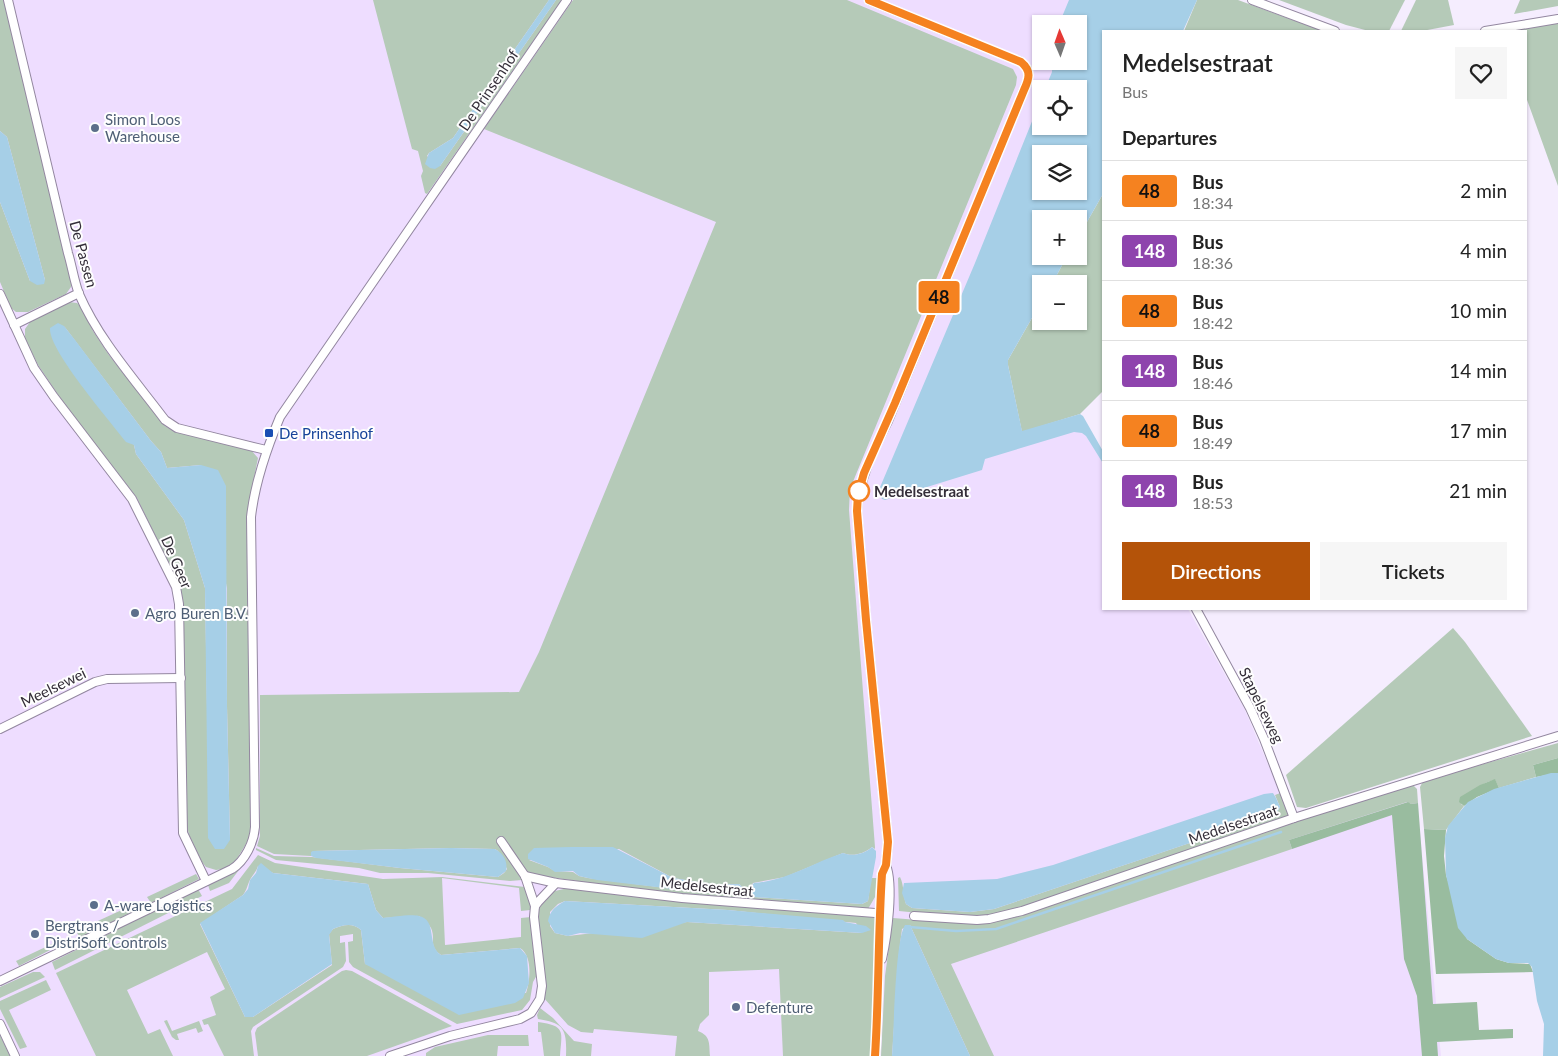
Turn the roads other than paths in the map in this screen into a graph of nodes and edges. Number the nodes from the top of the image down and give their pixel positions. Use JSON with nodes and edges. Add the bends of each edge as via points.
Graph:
{"nodes":[{"id":1,"x":8,"y":0,"type":"edge"},
{"id":2,"x":567,"y":0,"type":"edge"},
{"id":3,"x":869,"y":0,"type":"edge"},
{"id":4,"x":1252,"y":0,"type":"edge"},
{"id":5,"x":1558,"y":19,"type":"edge"},
{"id":6,"x":1332,"y":30,"type":"edge"},
{"id":7,"x":1491,"y":30,"type":"edge"},
{"id":8,"x":79,"y":293,"type":"junction"},
{"id":9,"x":0,"y":294,"type":"edge"},
{"id":10,"x":14,"y":325,"type":"junction"},
{"id":11,"x":266,"y":450,"type":"junction"},
{"id":12,"x":1197,"y":610,"type":"edge"},
{"id":13,"x":181,"y":678,"type":"junction"},
{"id":14,"x":0,"y":729,"type":"edge"},
{"id":15,"x":1558,"y":736,"type":"edge"},
{"id":16,"x":1294,"y":818,"type":"junction"},
{"id":17,"x":501,"y":842,"type":"dead end"},
{"id":18,"x":525,"y":876,"type":"junction"},
{"id":19,"x":206,"y":881,"type":"junction"},
{"id":20,"x":556,"y":883,"type":"junction"},
{"id":21,"x":535,"y":906,"type":"junction"},
{"id":22,"x":884,"y":914,"type":"junction"},
{"id":23,"x":914,"y":916,"type":"dead end"},
{"id":24,"x":0,"y":981,"type":"edge"},
{"id":25,"x":0,"y":1024,"type":"edge"},
{"id":26,"x":15,"y":1056,"type":"edge"},
{"id":27,"x":390,"y":1056,"type":"edge"},
{"id":28,"x":875,"y":1056,"type":"edge"}],
"edges":[{"from":1,"to":8,"type":"street","name":"De Passen"},
{"from":2,"to":11,"type":"street","name":"De Prinsenhof","via":[[280,417]]},
{"from":3,"to":22,"type":"street","via":[[1021,62],[1029,73],[858,494],[866,620],[888,842],[886,865],[889,874]]},
{"from":4,"to":6,"type":"street"},
{"from":5,"to":7,"type":"street"},
{"from":8,"to":10,"type":"street"},
{"from":8,"to":11,"type":"street","name":"De Passen","via":[[110,346],[165,420],[177,428]]},
{"from":9,"to":10,"type":"street","name":"De Geer"},
{"from":10,"to":13,"type":"street","name":"De Geer","via":[[34,368],[132,499],[176,587]]},
{"from":11,"to":19,"type":"street","name":"De Prinsenhof","via":[[252,517],[254,837],[235,867]]},
{"from":12,"to":16,"type":"street","name":"Stapelseweg","via":[[1250,708]]},
{"from":13,"to":14,"type":"street","name":"Meelsewei","via":[[95,682]]},
{"from":13,"to":19,"type":"street","name":"De Geer","via":[[183,833]]},
{"from":15,"to":16,"type":"street","name":"Medelsestraat"},
{"from":16,"to":23,"type":"street","name":"Medelsestraat","via":[[1022,911],[977,920]]},
{"from":17,"to":18,"type":"street"},
{"from":18,"to":20,"type":"street","name":"Medelsestraat"},
{"from":18,"to":21,"type":"street"},
{"from":19,"to":24,"type":"street","name":"De Prinsenhof"},
{"from":20,"to":21,"type":"street"},
{"from":20,"to":22,"type":"street","name":"Medelsestraat","via":[[709,901]]},
{"from":21,"to":27,"type":"street","via":[[541,992],[531,1013],[520,1019],[450,1036]]},
{"from":22,"to":28,"type":"street","via":[[885,943],[880,968]]},
{"from":25,"to":26,"type":"street"}]}
